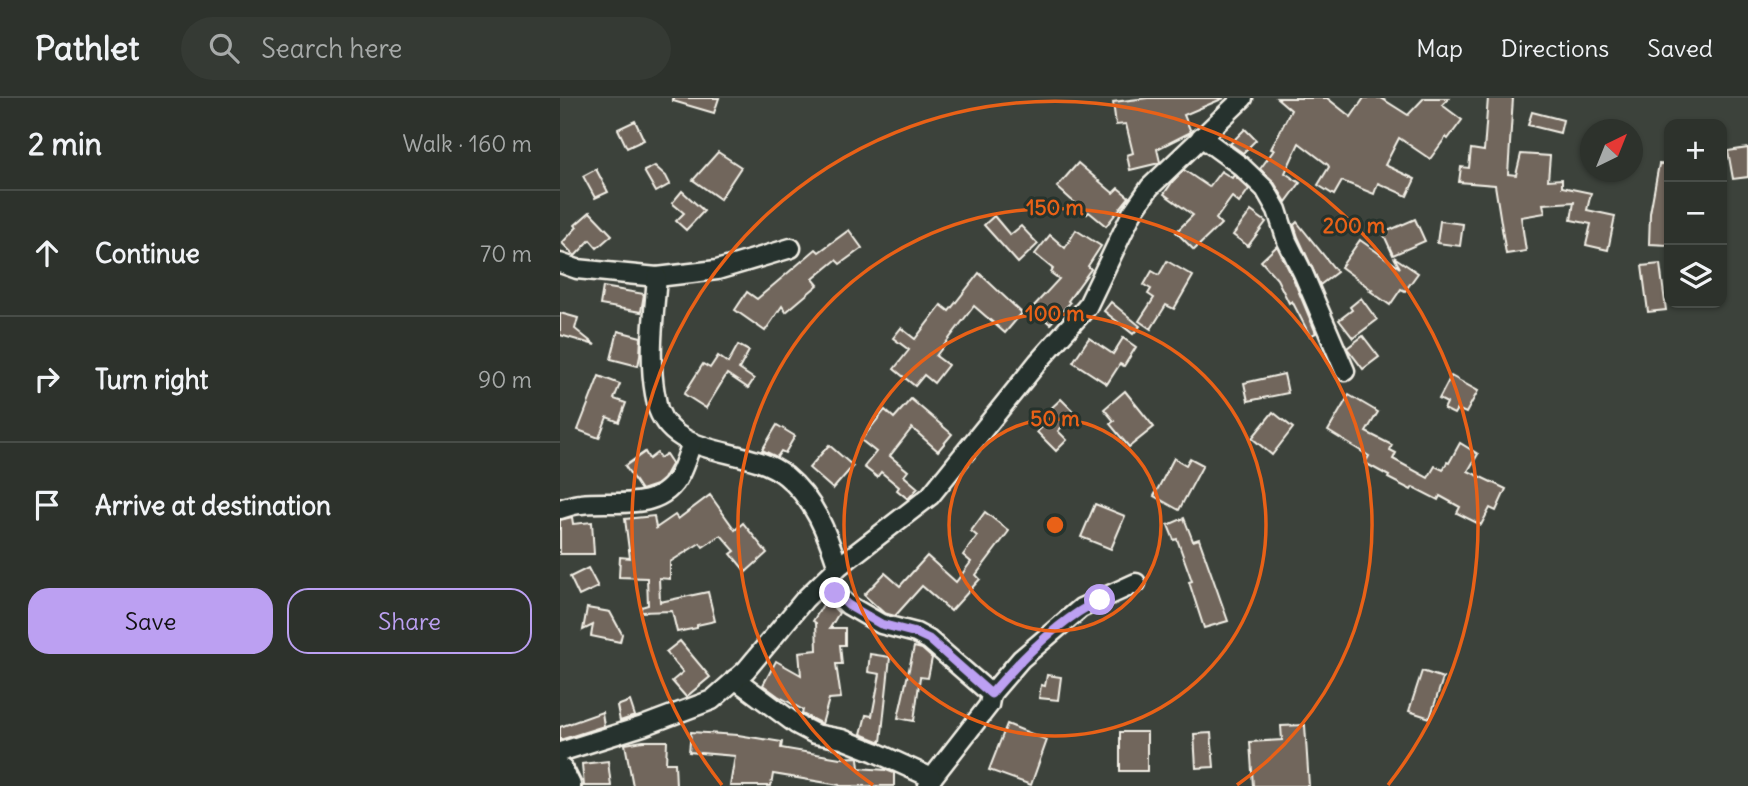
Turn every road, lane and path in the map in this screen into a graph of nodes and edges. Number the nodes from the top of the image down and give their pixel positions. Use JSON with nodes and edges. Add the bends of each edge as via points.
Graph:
{"nodes":[{"id":1,"x":1243,"y":98,"type":"edge"},
{"id":2,"x":1201,"y":137,"type":"junction"},
{"id":3,"x":792,"y":248,"type":"dead end"},
{"id":4,"x":560,"y":263,"type":"edge"},
{"id":5,"x":657,"y":277,"type":"junction"},
{"id":6,"x":1345,"y":371,"type":"dead end"},
{"id":7,"x":692,"y":443,"type":"junction"},
{"id":8,"x":560,"y":509,"type":"edge"},
{"id":9,"x":838,"y":567,"type":"junction"},
{"id":10,"x":823,"y":582,"type":"junction"},
{"id":11,"x":1136,"y":583,"type":"dead end"},
{"id":12,"x":736,"y":679,"type":"junction"},
{"id":13,"x":991,"y":694,"type":"junction"},
{"id":14,"x":560,"y":752,"type":"edge"},
{"id":15,"x":560,"y":772,"type":"edge"},
{"id":16,"x":930,"y":782,"type":"edge"},
{"id":17,"x":567,"y":786,"type":"edge"}],
"edges":[{"from":1,"to":2,"type":"street"},
{"from":2,"to":6,"type":"street","via":[[1265,189]]},
{"from":2,"to":9,"type":"street","via":[[1150,187],[1087,307],[930,496]]},
{"from":3,"to":5,"type":"street","via":[[717,270]]},
{"from":4,"to":5,"type":"street","via":[[577,269]]},
{"from":5,"to":7,"type":"street","via":[[651,372],[658,410],[669,427]]},
{"from":7,"to":8,"type":"street","via":[[680,476],[656,499]]},
{"from":7,"to":9,"type":"street","via":[[762,462],[784,474],[819,517]]},
{"from":9,"to":10,"type":"street"},
{"from":10,"to":12,"type":"street"},
{"from":10,"to":13,"type":"street","via":[[848,605],[881,624],[929,639]]},
{"from":11,"to":13,"type":"street","via":[[1081,608],[1021,659]]},
{"from":12,"to":14,"type":"street","via":[[712,700]]},
{"from":12,"to":16,"type":"street","via":[[796,724],[875,752]]},
{"from":13,"to":16,"type":"street","via":[[989,705]]},
{"from":15,"to":17,"type":"main road"}]}
